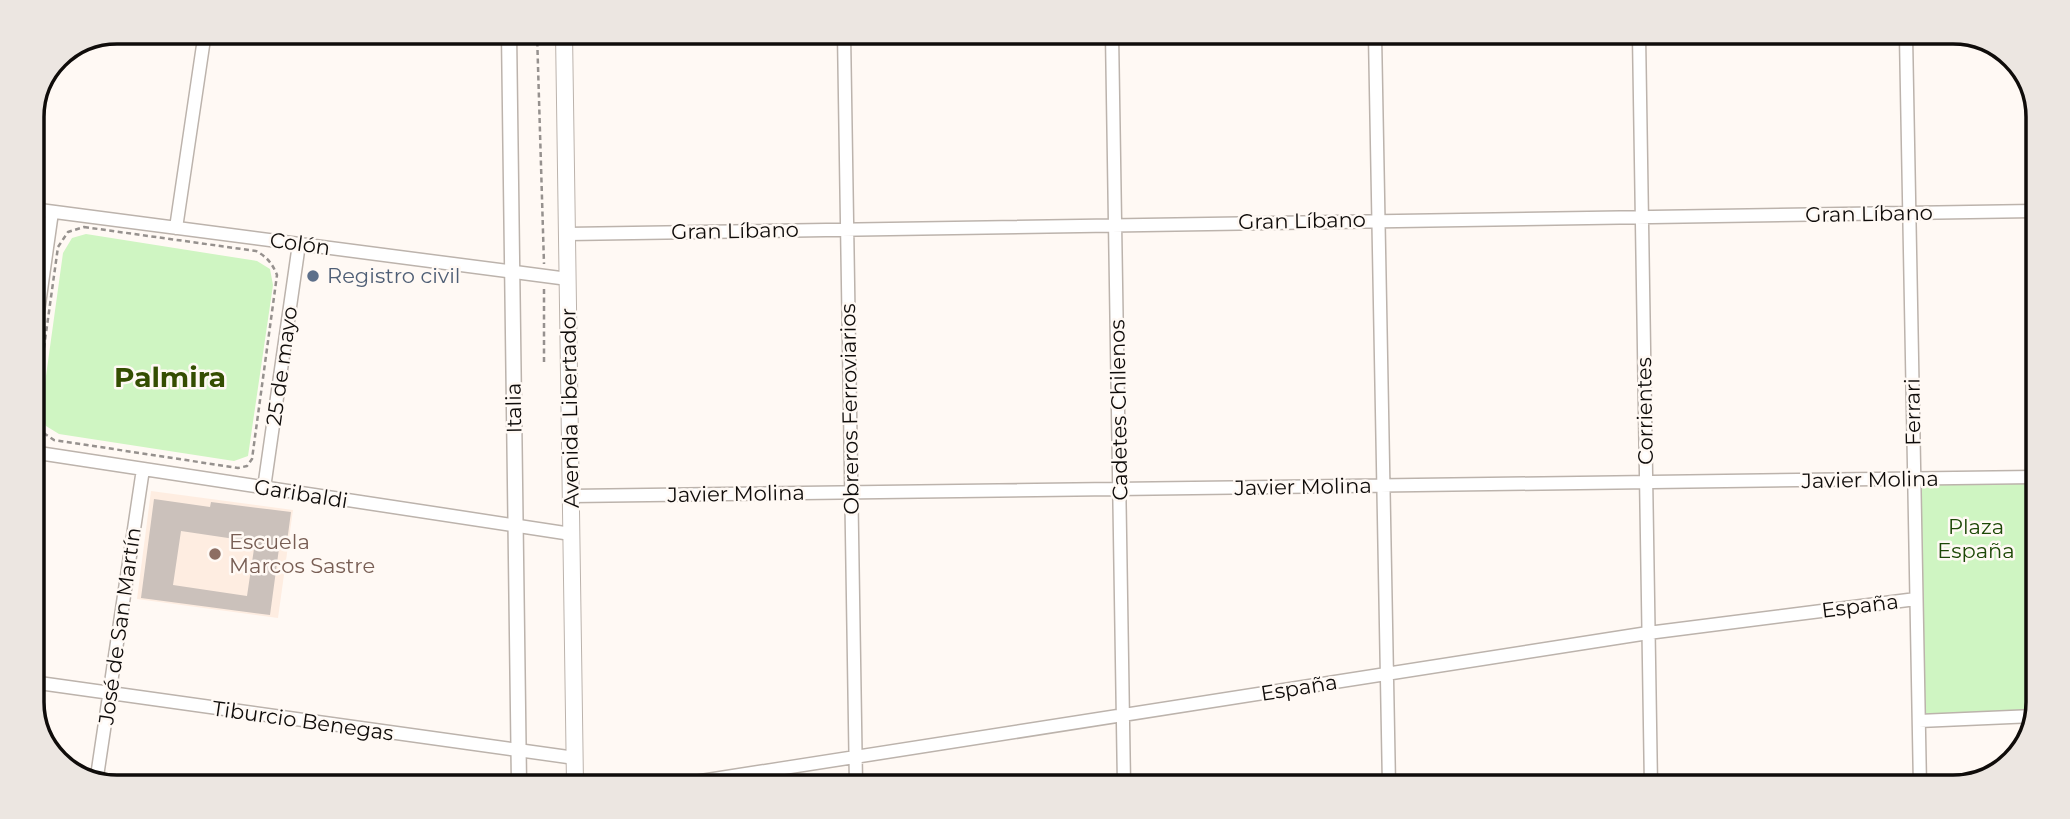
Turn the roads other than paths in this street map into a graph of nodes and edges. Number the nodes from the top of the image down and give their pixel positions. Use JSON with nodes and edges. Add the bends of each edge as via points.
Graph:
{"nodes":[{"id":1,"x":203,"y":44,"type":"edge"},
{"id":2,"x":509,"y":44,"type":"edge"},
{"id":3,"x":564,"y":44,"type":"edge"},
{"id":4,"x":844,"y":44,"type":"edge"},
{"id":5,"x":1112,"y":44,"type":"edge"},
{"id":6,"x":1375,"y":44,"type":"edge"},
{"id":7,"x":1639,"y":44,"type":"edge"},
{"id":8,"x":1906,"y":44,"type":"edge"},
{"id":9,"x":44,"y":211,"type":"edge"},
{"id":10,"x":2026,"y":211,"type":"edge"},
{"id":11,"x":52,"y":212,"type":"junction"},
{"id":12,"x":1909,"y":214,"type":"junction"},
{"id":13,"x":1642,"y":216,"type":"junction"},
{"id":14,"x":1380,"y":219,"type":"junction"},
{"id":15,"x":1116,"y":225,"type":"junction"},
{"id":16,"x":176,"y":228,"type":"junction"},
{"id":17,"x":847,"y":229,"type":"junction"},
{"id":18,"x":567,"y":234,"type":"junction"},
{"id":19,"x":299,"y":244,"type":"junction"},
{"id":20,"x":44,"y":263,"type":"edge"},
{"id":21,"x":512,"y":272,"type":"junction"},
{"id":22,"x":568,"y":279,"type":"junction"},
{"id":23,"x":44,"y":454,"type":"edge"},
{"id":24,"x":143,"y":469,"type":"junction"},
{"id":25,"x":2026,"y":477,"type":"edge"},
{"id":26,"x":1914,"y":481,"type":"junction"},
{"id":27,"x":1646,"y":482,"type":"junction"},
{"id":28,"x":1384,"y":485,"type":"junction"},
{"id":29,"x":264,"y":488,"type":"junction"},
{"id":30,"x":1121,"y":490,"type":"junction"},
{"id":31,"x":852,"y":493,"type":"junction"},
{"id":32,"x":571,"y":496,"type":"junction"},
{"id":33,"x":515,"y":527,"type":"junction"},
{"id":34,"x":571,"y":534,"type":"junction"},
{"id":35,"x":1916,"y":599,"type":"junction"},
{"id":36,"x":1648,"y":633,"type":"junction"},
{"id":37,"x":1387,"y":674,"type":"junction"},
{"id":38,"x":44,"y":684,"type":"edge"},
{"id":39,"x":109,"y":694,"type":"junction"},
{"id":40,"x":1124,"y":715,"type":"junction"},
{"id":41,"x":2025,"y":716,"type":"edge"},
{"id":42,"x":1919,"y":721,"type":"junction"},
{"id":43,"x":519,"y":752,"type":"junction"},
{"id":44,"x":855,"y":757,"type":"junction"},
{"id":45,"x":575,"y":758,"type":"junction"},
{"id":46,"x":98,"y":772,"type":"edge"},
{"id":47,"x":519,"y":775,"type":"edge"},
{"id":48,"x":575,"y":775,"type":"edge"},
{"id":49,"x":740,"y":775,"type":"edge"},
{"id":50,"x":856,"y":775,"type":"edge"},
{"id":51,"x":1124,"y":775,"type":"edge"},
{"id":52,"x":1389,"y":775,"type":"edge"},
{"id":53,"x":1651,"y":775,"type":"edge"},
{"id":54,"x":1920,"y":775,"type":"edge"}],
"edges":[{"from":1,"to":16,"type":"street"},
{"from":2,"to":21,"type":"street","name":"Italia"},
{"from":3,"to":18,"type":"main road","name":"Avenida Libertador"},
{"from":4,"to":17,"type":"street","name":"Obreros Ferroviarios"},
{"from":5,"to":15,"type":"street","name":"Cadetes Chilenos"},
{"from":6,"to":14,"type":"street"},
{"from":7,"to":13,"type":"street","name":"Corrientes"},
{"from":8,"to":12,"type":"street","name":"Ferrari"},
{"from":9,"to":11,"type":"street","name":"Colón"},
{"from":10,"to":12,"type":"street","name":"Gran Líbano"},
{"from":11,"to":16,"type":"street","name":"Colón"},
{"from":11,"to":20,"type":"street"},
{"from":12,"to":13,"type":"street","name":"Gran Líbano"},
{"from":12,"to":26,"type":"street","name":"Ferrari"},
{"from":13,"to":14,"type":"street","name":"Gran Líbano"},
{"from":13,"to":27,"type":"street","name":"Corrientes"},
{"from":14,"to":15,"type":"street","name":"Gran Líbano"},
{"from":14,"to":28,"type":"street"},
{"from":15,"to":17,"type":"street","name":"Gran Líbano"},
{"from":15,"to":30,"type":"street","name":"Cadetes Chilenos"},
{"from":16,"to":19,"type":"street","name":"Colón"},
{"from":17,"to":18,"type":"street","name":"Gran Líbano"},
{"from":17,"to":31,"type":"street","name":"Obreros Ferroviarios"},
{"from":18,"to":22,"type":"main road","name":"Avenida Libertador"},
{"from":19,"to":21,"type":"street","name":"Colón"},
{"from":19,"to":29,"type":"street","name":"25 de mayo"},
{"from":21,"to":22,"type":"street","name":"Colón"},
{"from":21,"to":33,"type":"street","name":"Italia"},
{"from":22,"to":32,"type":"main road","name":"Avenida Libertador"},
{"from":23,"to":24,"type":"street","name":"Garibaldi"},
{"from":24,"to":29,"type":"street","name":"Garibaldi"},
{"from":24,"to":39,"type":"street","name":"José de San Martín"},
{"from":25,"to":26,"type":"street","name":"Javier Molina"},
{"from":26,"to":27,"type":"street","name":"Javier Molina"},
{"from":26,"to":35,"type":"street","name":"Ferrari"},
{"from":27,"to":28,"type":"street","name":"Javier Molina"},
{"from":27,"to":36,"type":"street","name":"Corrientes"},
{"from":28,"to":30,"type":"street","name":"Javier Molina"},
{"from":28,"to":37,"type":"street"},
{"from":29,"to":33,"type":"street","name":"Garibaldi"},
{"from":30,"to":31,"type":"street","name":"Javier Molina"},
{"from":30,"to":40,"type":"street","name":"Cadetes Chilenos"},
{"from":31,"to":32,"type":"street","name":"Javier Molina"},
{"from":31,"to":44,"type":"street","name":"Obreros Ferroviarios"},
{"from":32,"to":34,"type":"main road","name":"Avenida Libertador"},
{"from":33,"to":34,"type":"street","name":"Garibaldi"},
{"from":33,"to":43,"type":"street","name":"Italia"},
{"from":34,"to":45,"type":"main road","name":"Avenida Libertador"},
{"from":35,"to":36,"type":"street","name":"España"},
{"from":35,"to":42,"type":"street","name":"Ferrari"},
{"from":36,"to":37,"type":"street","name":"España"},
{"from":36,"to":53,"type":"street","name":"Corrientes"},
{"from":37,"to":40,"type":"street","name":"España"},
{"from":37,"to":52,"type":"street"},
{"from":38,"to":39,"type":"street","name":"Tiburcio Benegas"},
{"from":39,"to":43,"type":"street","name":"Tiburcio Benegas"},
{"from":39,"to":46,"type":"street","name":"José de San Martín"},
{"from":40,"to":44,"type":"street","name":"España"},
{"from":40,"to":51,"type":"street","name":"Cadetes Chilenos"},
{"from":41,"to":42,"type":"street"},
{"from":42,"to":54,"type":"street","name":"Ferrari"},
{"from":43,"to":45,"type":"street","name":"Tiburcio Benegas"},
{"from":43,"to":47,"type":"street","name":"Italia"},
{"from":44,"to":49,"type":"street","name":"España"},
{"from":44,"to":50,"type":"street","name":"Obreros Ferroviarios"},
{"from":45,"to":48,"type":"main road","name":"Avenida Libertador"}]}
